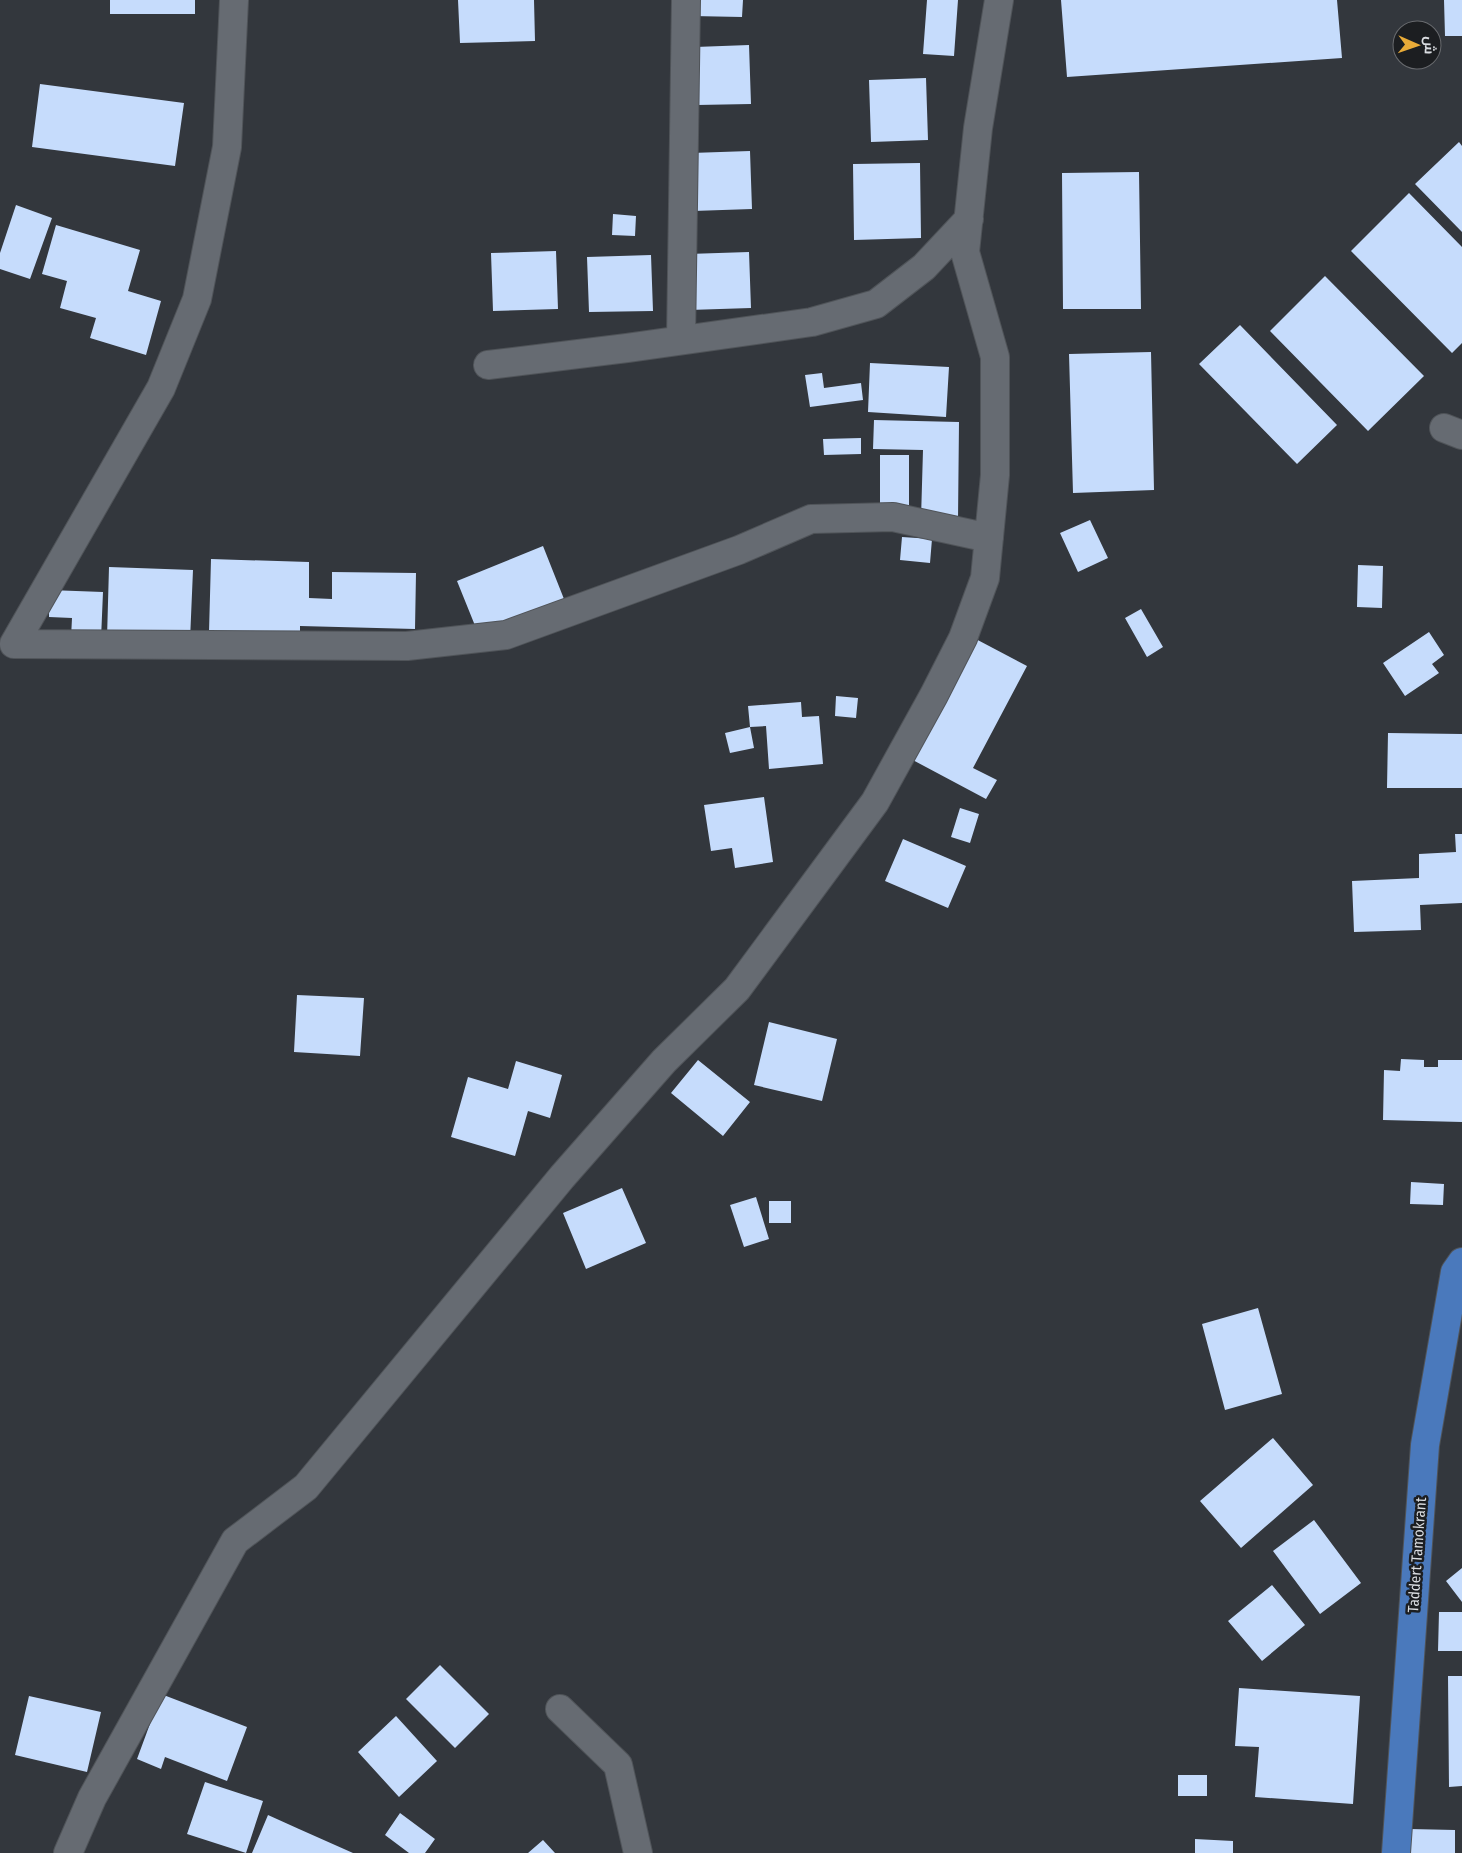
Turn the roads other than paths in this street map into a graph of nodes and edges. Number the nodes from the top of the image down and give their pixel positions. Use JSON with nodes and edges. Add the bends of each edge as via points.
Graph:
{"nodes":[{"id":1,"x":234,"y":0,"type":"edge"},
{"id":2,"x":686,"y":0,"type":"edge"},
{"id":3,"x":999,"y":0,"type":"edge"},
{"id":4,"x":968,"y":220,"type":"junction"},
{"id":5,"x":681,"y":340,"type":"junction"},
{"id":6,"x":488,"y":365,"type":"dead end"},
{"id":7,"x":989,"y":538,"type":"junction"},
{"id":8,"x":1462,"y":1262,"type":"edge"},
{"id":9,"x":560,"y":1709,"type":"dead end"},
{"id":10,"x":68,"y":1853,"type":"edge"},
{"id":11,"x":638,"y":1853,"type":"edge"},
{"id":12,"x":1396,"y":1853,"type":"edge"}],
"edges":[{"from":1,"to":7,"type":"street","via":[[226,147],[197,299],[161,388],[14,644],[407,646],[506,635],[739,550],[811,519],[893,517]]},
{"from":2,"to":5,"type":"street"},
{"from":3,"to":4,"type":"street","via":[[978,128]]},
{"from":4,"to":5,"type":"street","via":[[924,268],[876,304],[812,322]]},
{"from":4,"to":7,"type":"street","via":[[965,252],[995,357],[995,475]]},
{"from":5,"to":6,"type":"street"},
{"from":7,"to":10,"type":"street","via":[[985,578],[963,638],[876,802],[737,988],[664,1061],[562,1177],[306,1487],[234,1541],[92,1798]]},
{"from":8,"to":12,"type":"main road","name":"Taddert Tamokrant","via":[[1455,1272],[1425,1445]]},
{"from":9,"to":11,"type":"street","via":[[618,1765]]}]}
